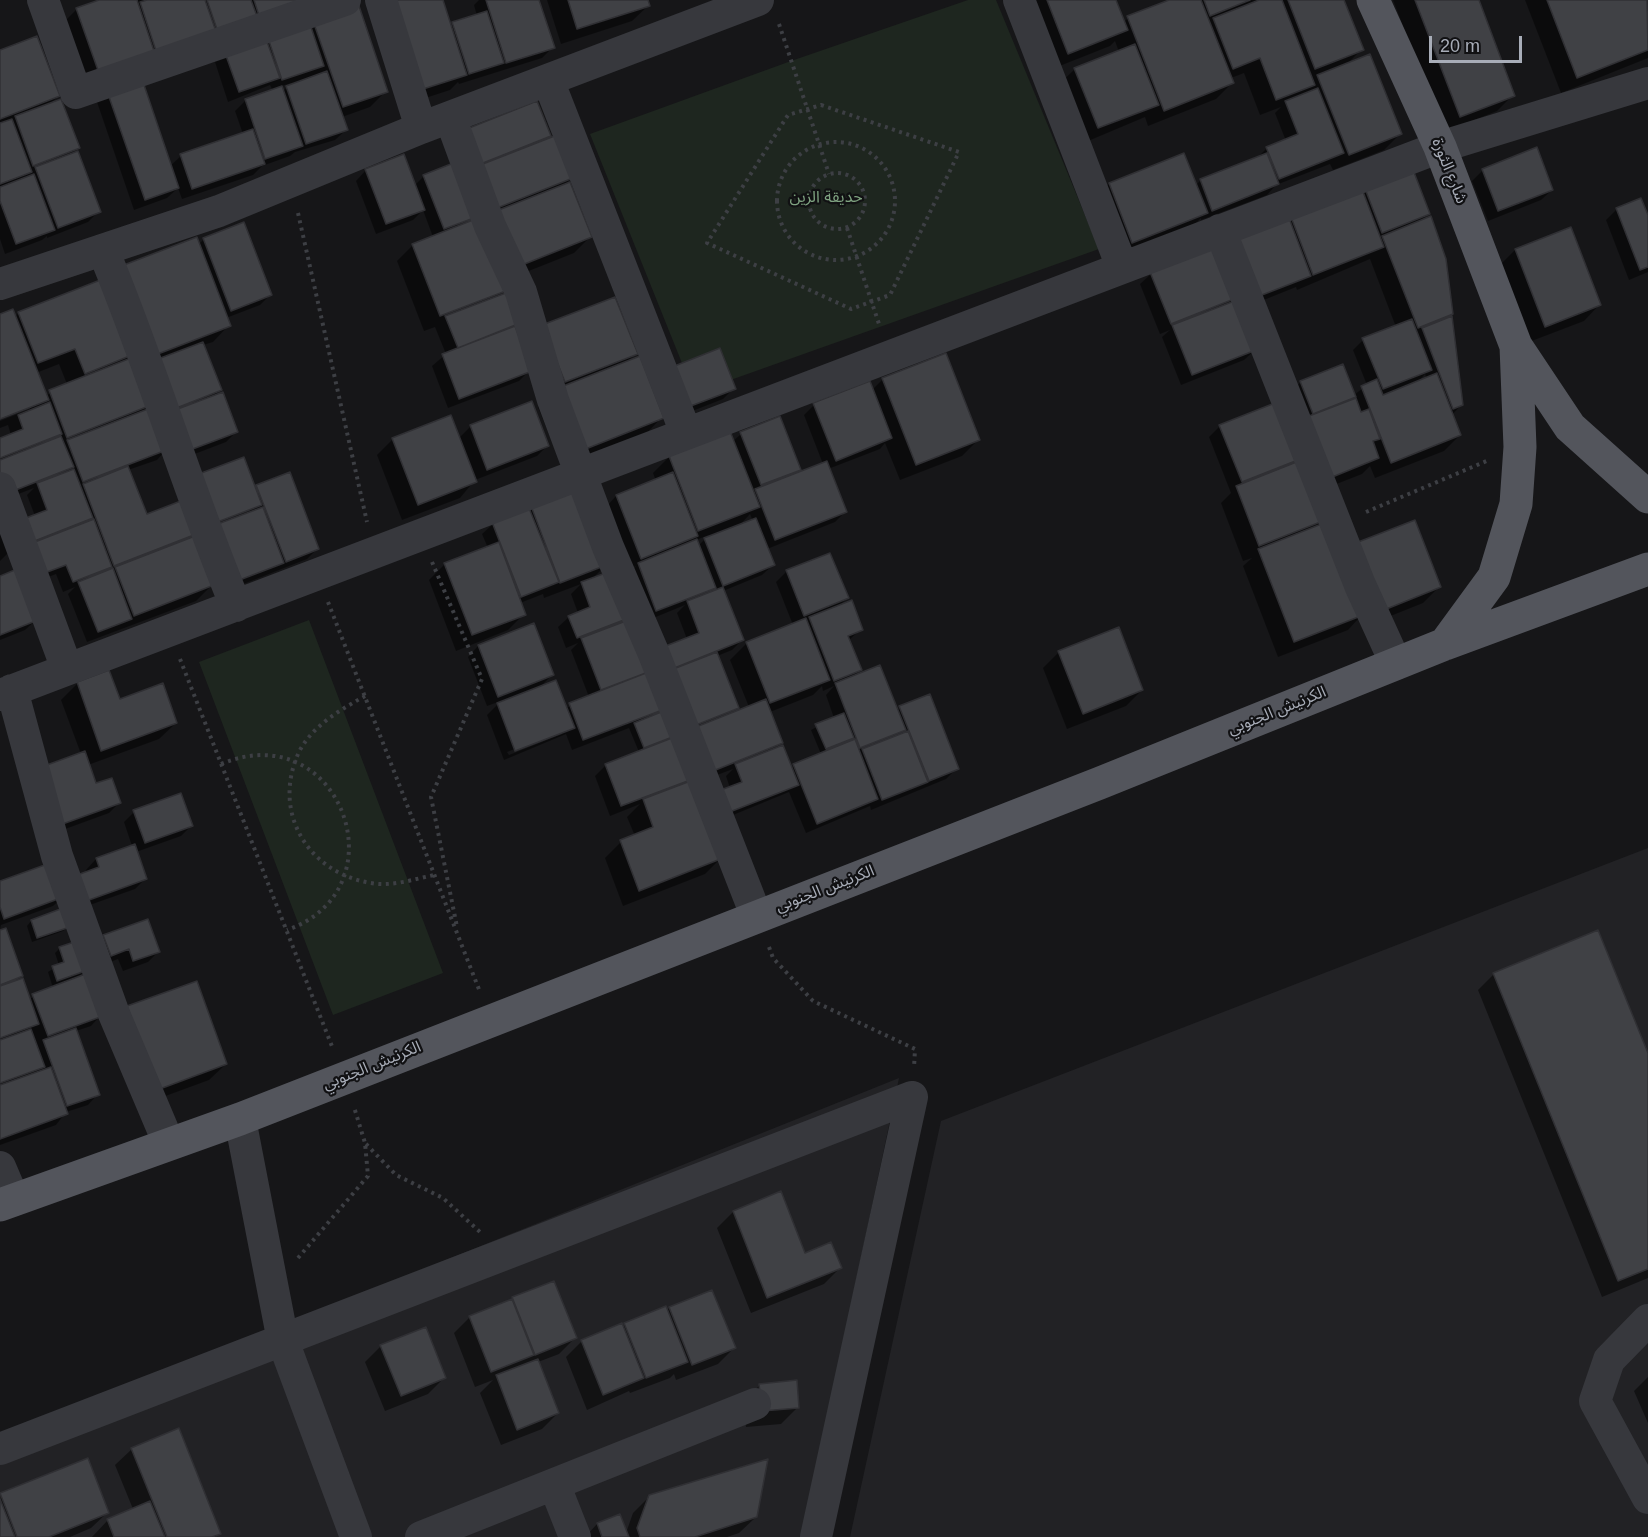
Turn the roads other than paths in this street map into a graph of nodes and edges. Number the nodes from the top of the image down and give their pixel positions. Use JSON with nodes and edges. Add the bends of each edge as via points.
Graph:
{"nodes":[{"id":1,"x":43,"y":0,"type":"edge"},
{"id":2,"x":345,"y":0,"type":"edge"},
{"id":3,"x":381,"y":0,"type":"edge"},
{"id":4,"x":1019,"y":0,"type":"edge"},
{"id":5,"x":1373,"y":0,"type":"edge"},
{"id":6,"x":768,"y":11,"type":"edge"},
{"id":7,"x":548,"y":80,"type":"junction"},
{"id":8,"x":1648,"y":84,"type":"edge"},
{"id":9,"x":450,"y":117,"type":"junction"},
{"id":10,"x":421,"y":128,"type":"junction"},
{"id":11,"x":1440,"y":147,"type":"junction"},
{"id":12,"x":1220,"y":230,"type":"junction"},
{"id":13,"x":102,"y":250,"type":"junction"},
{"id":14,"x":1122,"y":267,"type":"junction"},
{"id":15,"x":0,"y":284,"type":"edge"},
{"id":16,"x":1516,"y":346,"type":"junction"},
{"id":17,"x":686,"y":433,"type":"junction"},
{"id":18,"x":580,"y":473,"type":"junction"},
{"id":19,"x":0,"y":488,"type":"edge"},
{"id":20,"x":1648,"y":497,"type":"edge"},
{"id":21,"x":1648,"y":569,"type":"edge"},
{"id":22,"x":236,"y":606,"type":"junction"},
{"id":23,"x":1445,"y":644,"type":"junction"},
{"id":24,"x":1396,"y":664,"type":"junction"},
{"id":25,"x":67,"y":669,"type":"junction"},
{"id":26,"x":6,"y":693,"type":"edge"},
{"id":27,"x":756,"y":915,"type":"junction"},
{"id":28,"x":240,"y":1119,"type":"junction"},
{"id":29,"x":169,"y":1144,"type":"junction"},
{"id":30,"x":0,"y":1167,"type":"edge"},
{"id":31,"x":7,"y":1203,"type":"edge"},
{"id":32,"x":1648,"y":1320,"type":"edge"},
{"id":33,"x":283,"y":1341,"type":"junction"},
{"id":34,"x":755,"y":1404,"type":"dead end"},
{"id":35,"x":0,"y":1449,"type":"edge"},
{"id":36,"x":554,"y":1484,"type":"junction"},
{"id":37,"x":1648,"y":1498,"type":"edge"},
{"id":38,"x":356,"y":1537,"type":"edge"},
{"id":39,"x":421,"y":1537,"type":"edge"},
{"id":40,"x":575,"y":1537,"type":"edge"},
{"id":41,"x":816,"y":1537,"type":"edge"}],
"edges":[{"from":1,"to":2,"type":"street","via":[[76,93]]},
{"from":3,"to":10,"type":"street"},
{"from":4,"to":14,"type":"street"},
{"from":5,"to":11,"type":"main road","name":"شارع الثورة"},
{"from":6,"to":7,"type":"street"},
{"from":7,"to":9,"type":"street"},
{"from":7,"to":17,"type":"street"},
{"from":8,"to":11,"type":"street"},
{"from":9,"to":10,"type":"street"},
{"from":9,"to":18,"type":"street","via":[[490,225],[521,292],[553,400]]},
{"from":10,"to":13,"type":"street","via":[[219,211]]},
{"from":11,"to":12,"type":"street"},
{"from":11,"to":16,"type":"main road","name":"شارع الثورة"},
{"from":12,"to":14,"type":"street"},
{"from":12,"to":24,"type":"street"},
{"from":13,"to":15,"type":"street"},
{"from":13,"to":22,"type":"street","via":[[136,331],[184,473]]},
{"from":14,"to":17,"type":"street"},
{"from":16,"to":20,"type":"main road","name":"شارع الثورة","via":[[1570,427]]},
{"from":16,"to":23,"type":"main road","name":"شارع الثورة","via":[[1520,447],[1516,504],[1494,577]]},
{"from":17,"to":18,"type":"street"},
{"from":18,"to":22,"type":"street"},
{"from":18,"to":27,"type":"street"},
{"from":19,"to":25,"type":"street"},
{"from":21,"to":23,"type":"main road","name":"الكرنيش الجنوبي"},
{"from":22,"to":25,"type":"street"},
{"from":23,"to":24,"type":"main road","name":"الكرنيش الجنوبي"},
{"from":24,"to":27,"type":"main road","name":"الكرنيش الجنوبي"},
{"from":25,"to":26,"type":"street"},
{"from":26,"to":29,"type":"street","via":[[57,856],[114,1014]]},
{"from":27,"to":28,"type":"main road","name":"الكرنيش الجنوبي"},
{"from":28,"to":29,"type":"main road","name":"الكرنيش الجنوبي"},
{"from":28,"to":33,"type":"street"},
{"from":29,"to":31,"type":"main road","name":"الكرنيش الجنوبي"},
{"from":30,"to":31,"type":"street"},
{"from":32,"to":37,"type":"street","via":[[1609,1360],[1595,1401]]},
{"from":33,"to":35,"type":"street"},
{"from":33,"to":38,"type":"street"},
{"from":33,"to":41,"type":"street","via":[[912,1097]]},
{"from":34,"to":36,"type":"street"},
{"from":36,"to":39,"type":"street"},
{"from":36,"to":40,"type":"street"}]}
